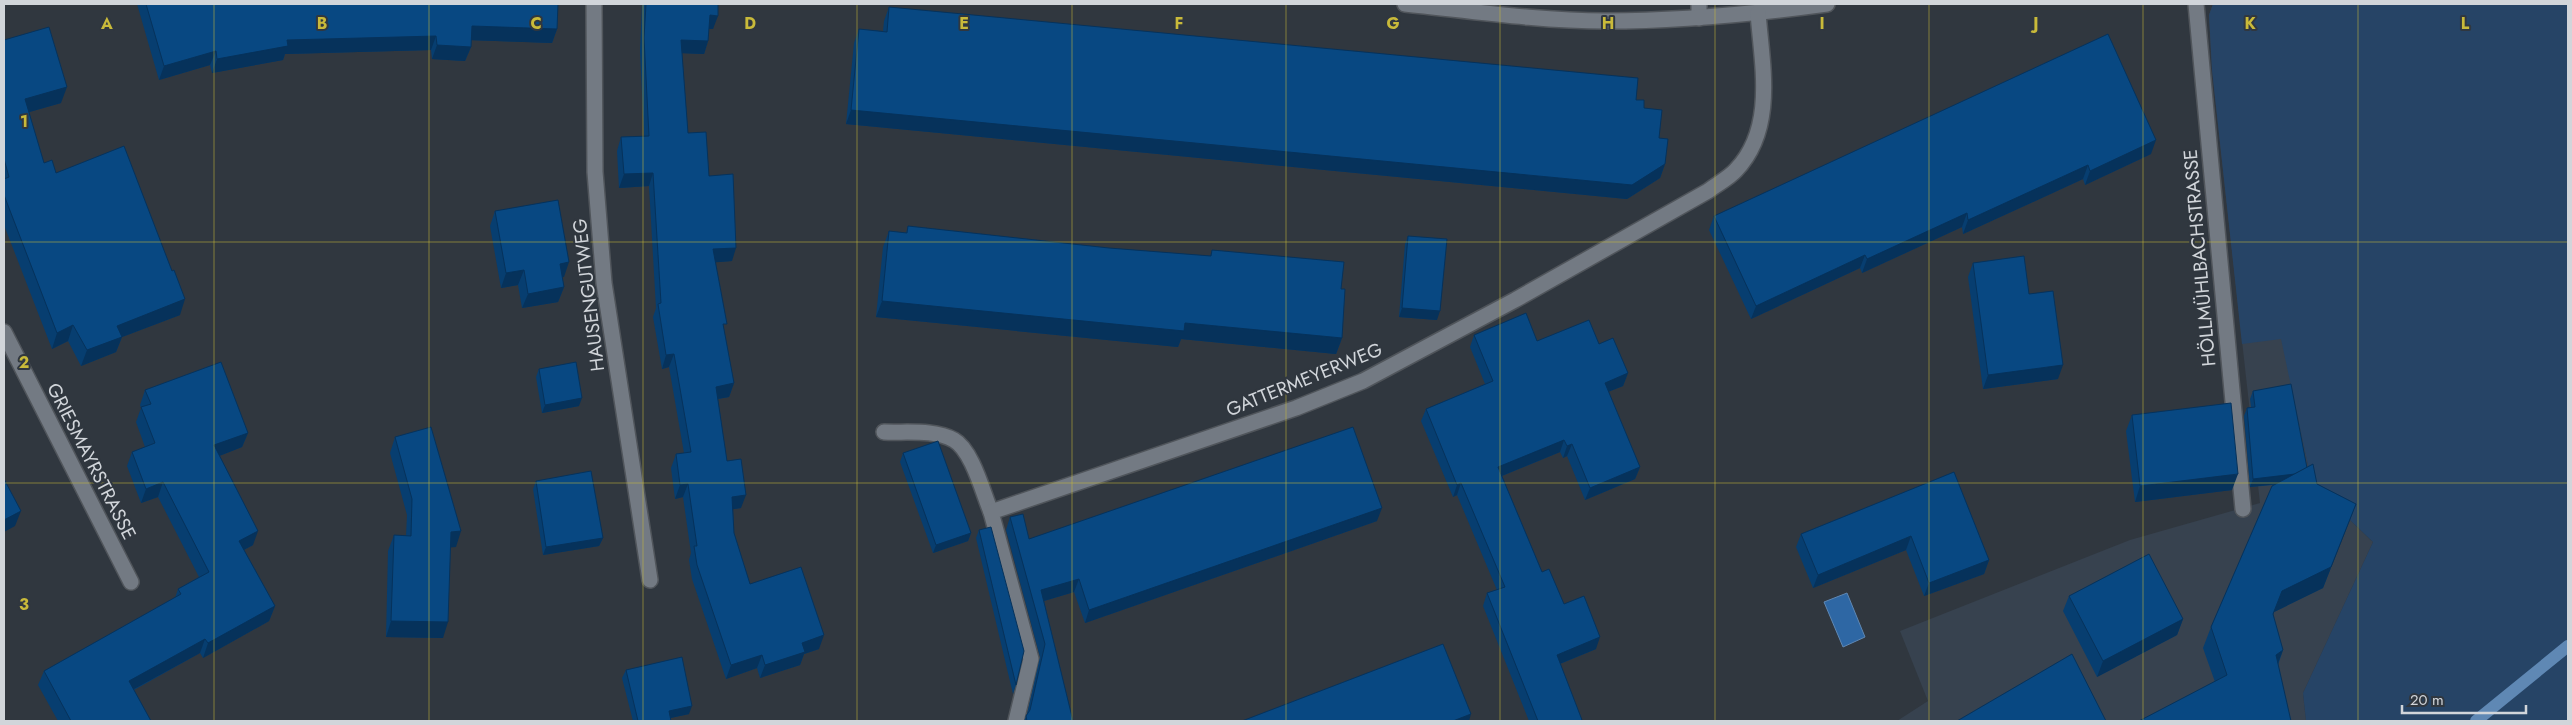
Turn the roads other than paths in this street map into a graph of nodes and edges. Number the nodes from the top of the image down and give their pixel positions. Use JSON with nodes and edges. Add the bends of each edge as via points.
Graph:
{"nodes":[{"id":1,"x":594,"y":4,"type":"edge"},
{"id":2,"x":1405,"y":4,"type":"edge"},
{"id":3,"x":1827,"y":4,"type":"edge"},
{"id":4,"x":2196,"y":4,"type":"edge"},
{"id":5,"x":1699,"y":11,"type":"edge"},
{"id":6,"x":1758,"y":13,"type":"junction"},
{"id":7,"x":4,"y":332,"type":"edge"},
{"id":8,"x":884,"y":432,"type":"dead end"},
{"id":9,"x":2243,"y":509,"type":"dead end"},
{"id":10,"x":991,"y":512,"type":"junction"},
{"id":11,"x":650,"y":580,"type":"dead end"},
{"id":12,"x":131,"y":582,"type":"dead end"},
{"id":13,"x":1016,"y":721,"type":"edge"}],
"edges":[{"from":1,"to":11,"type":"street","name":"HAUSENGUTWEG","via":[[595,172],[604,283]]},
{"from":2,"to":5,"type":"street","via":[[1604,21]]},
{"from":3,"to":6,"type":"street"},
{"from":4,"to":9,"type":"street","name":"HÖLLMÜHLBACHSTRASSE"},
{"from":5,"to":6,"type":"street"},
{"from":6,"to":10,"type":"street","name":"GATTERMEYERWEG","via":[[1763,68],[1758,136],[1736,170],[1708,190],[1515,300],[1363,381],[1296,408]]},
{"from":7,"to":12,"type":"street","name":"GRIESMAYRSTRASSE"},
{"from":8,"to":10,"type":"street","via":[[939,435],[955,440],[968,454]]},
{"from":10,"to":13,"type":"street","via":[[1032,659]]}]}
